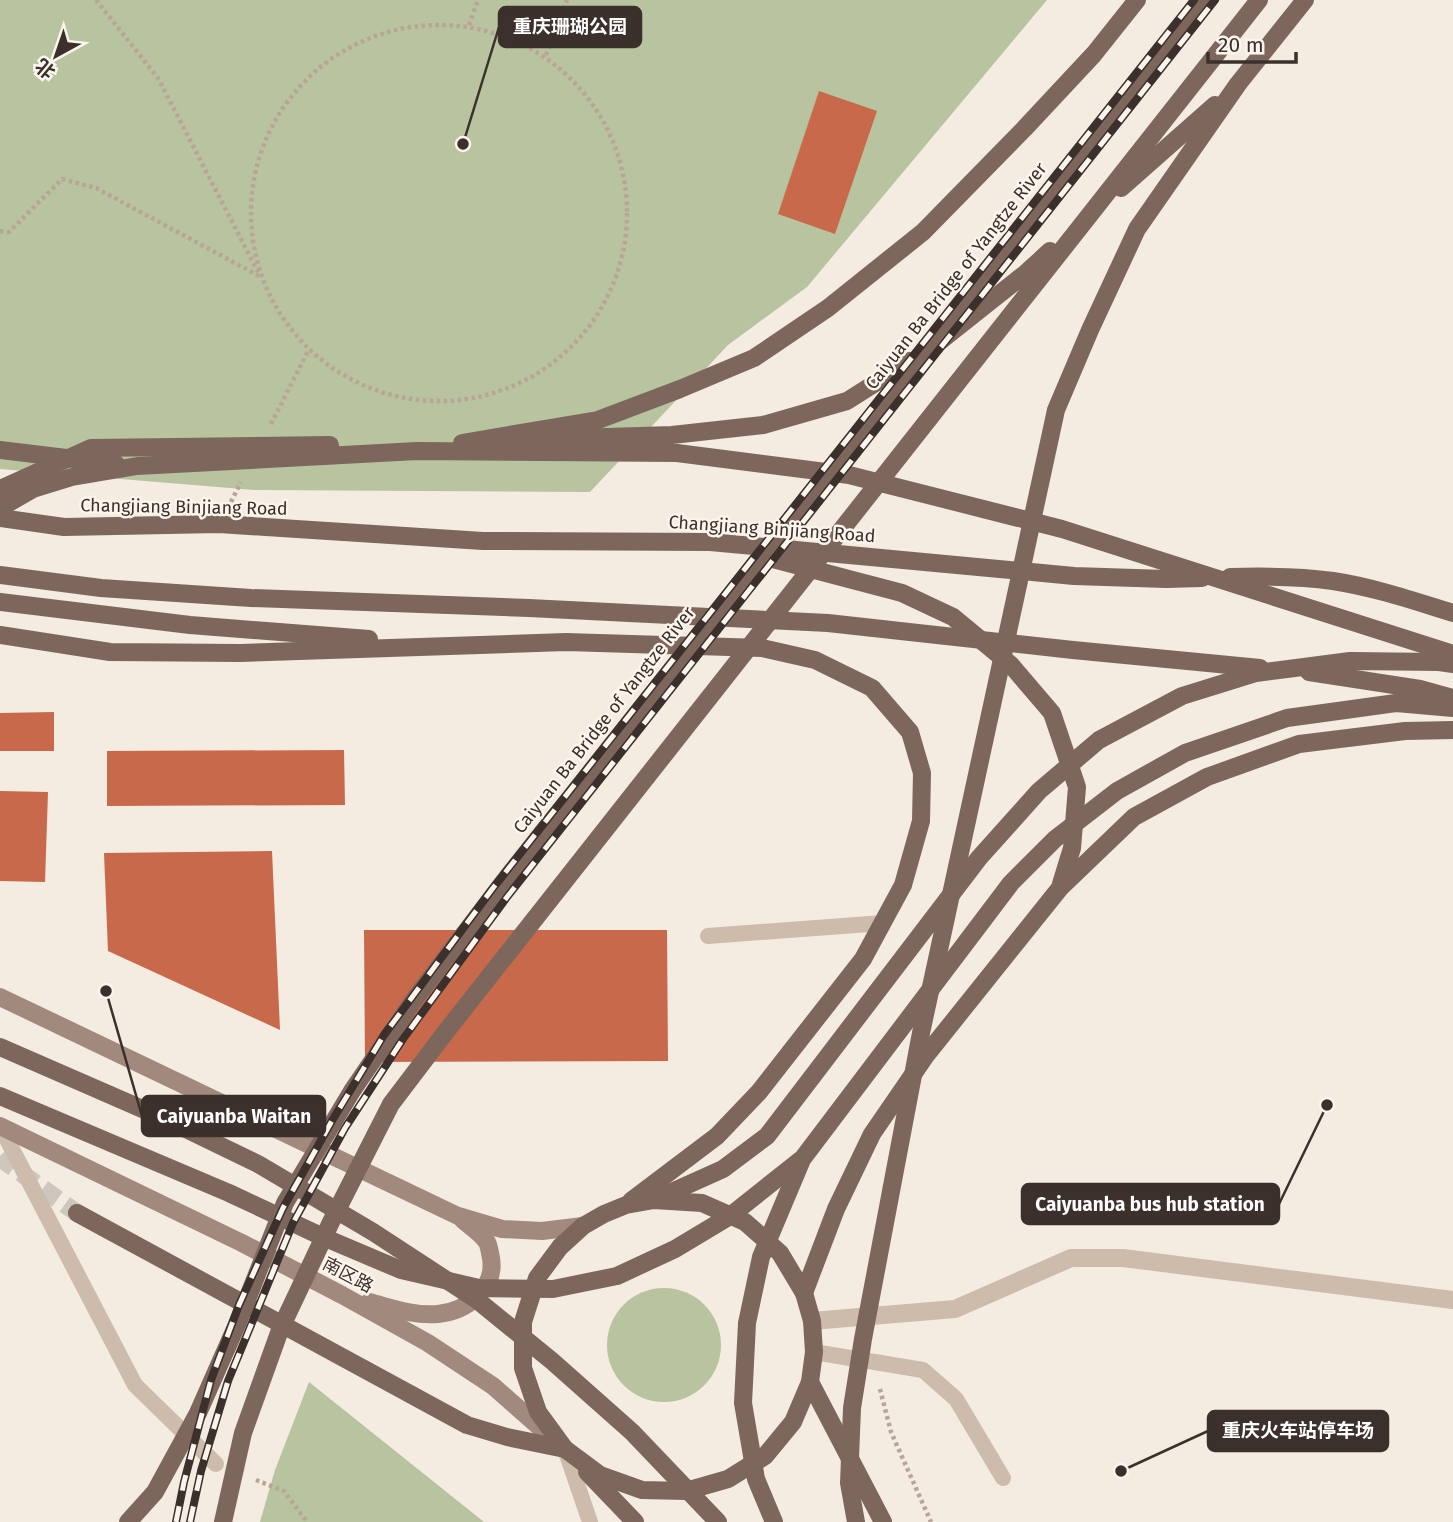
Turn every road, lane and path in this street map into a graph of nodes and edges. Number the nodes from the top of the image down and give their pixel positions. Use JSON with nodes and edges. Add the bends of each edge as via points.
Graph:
{"nodes":[{"id":1,"x":96,"y":0,"type":"edge"},
{"id":2,"x":478,"y":0,"type":"edge"},
{"id":3,"x":567,"y":0,"type":"edge"},
{"id":4,"x":1137,"y":0,"type":"edge"},
{"id":5,"x":1202,"y":0,"type":"edge"},
{"id":6,"x":1259,"y":0,"type":"edge"},
{"id":7,"x":1305,"y":0,"type":"edge"},
{"id":8,"x":469,"y":25,"type":"junction"},
{"id":9,"x":546,"y":55,"type":"junction"},
{"id":10,"x":1238,"y":84,"type":"junction"},
{"id":11,"x":0,"y":231,"type":"edge"},
{"id":12,"x":260,"y":276,"type":"junction"},
{"id":13,"x":90,"y":448,"type":"junction"},
{"id":14,"x":0,"y":450,"type":"edge"},
{"id":15,"x":417,"y":451,"type":"junction"},
{"id":16,"x":0,"y":457,"type":"edge"},
{"id":17,"x":137,"y":467,"type":"junction"},
{"id":18,"x":0,"y":489,"type":"edge"},
{"id":19,"x":0,"y":509,"type":"edge"},
{"id":20,"x":0,"y":518,"type":"edge"},
{"id":21,"x":710,"y":542,"type":"junction"},
{"id":22,"x":0,"y":575,"type":"edge"},
{"id":23,"x":0,"y":603,"type":"edge"},
{"id":24,"x":1453,"y":613,"type":"edge"},
{"id":25,"x":0,"y":635,"type":"edge"},
{"id":26,"x":460,"y":646,"type":"junction"},
{"id":27,"x":1453,"y":654,"type":"edge"},
{"id":28,"x":1453,"y":664,"type":"edge"},
{"id":29,"x":1453,"y":698,"type":"edge"},
{"id":30,"x":1453,"y":708,"type":"edge"},
{"id":31,"x":1453,"y":730,"type":"edge"},
{"id":32,"x":1060,"y":888,"type":"junction"},
{"id":33,"x":883,"y":923,"type":"junction"},
{"id":34,"x":708,"y":936,"type":"dead end"},
{"id":35,"x":0,"y":998,"type":"edge"},
{"id":36,"x":0,"y":1047,"type":"edge"},
{"id":37,"x":4,"y":1097,"type":"edge"},
{"id":38,"x":0,"y":1126,"type":"edge"},
{"id":39,"x":803,"y":1158,"type":"junction"},
{"id":40,"x":654,"y":1200,"type":"junction"},
{"id":41,"x":626,"y":1205,"type":"junction"},
{"id":42,"x":77,"y":1213,"type":"tunnel mouth"},
{"id":43,"x":458,"y":1216,"type":"junction"},
{"id":44,"x":583,"y":1226,"type":"junction"},
{"id":45,"x":804,"y":1293,"type":"junction"},
{"id":46,"x":342,"y":1295,"type":"junction"},
{"id":47,"x":1453,"y":1300,"type":"edge"},
{"id":48,"x":812,"y":1321,"type":"junction"},
{"id":49,"x":814,"y":1352,"type":"junction"},
{"id":50,"x":873,"y":1361,"type":"junction"},
{"id":51,"x":810,"y":1382,"type":"junction"},
{"id":52,"x":565,"y":1449,"type":"junction"},
{"id":53,"x":216,"y":1464,"type":"joint"},
{"id":54,"x":1003,"y":1478,"type":"dead end"},
{"id":55,"x":128,"y":1522,"type":"edge"},
{"id":56,"x":223,"y":1522,"type":"edge"},
{"id":57,"x":307,"y":1522,"type":"edge"},
{"id":58,"x":590,"y":1522,"type":"edge"},
{"id":59,"x":635,"y":1522,"type":"edge"},
{"id":60,"x":718,"y":1522,"type":"edge"},
{"id":61,"x":774,"y":1522,"type":"edge"},
{"id":62,"x":856,"y":1522,"type":"edge"},
{"id":63,"x":883,"y":1522,"type":"edge"},
{"id":64,"x":931,"y":1522,"type":"edge"}],
"edges":[{"from":1,"to":12,"type":"path","via":[[159,78]]},
{"from":2,"to":8,"type":"path"},
{"from":3,"to":9,"type":"path"},
{"from":4,"to":15,"type":"main road","via":[[1085,63],[923,232],[828,308],[754,358],[598,420]]},
{"from":5,"to":55,"type":"main road","name":"Caiyuan Ba Bridge of Yangtze River","via":[[414,1000],[352,1091],[285,1203],[198,1413],[155,1492]]},
{"from":6,"to":56,"type":"main road","via":[[391,1104],[280,1331],[243,1433]]},
{"from":7,"to":10,"type":"main road"},
{"from":8,"to":9,"type":"path"},
{"from":8,"to":12,"type":"path","via":[[404,25],[343,48],[293,91],[260,148],[248,212]]},
{"from":9,"to":12,"type":"path","via":[[595,104],[624,167],[628,237],[607,303],[563,357],[503,392],[489,395],[435,403],[367,389],[308,351]]},
{"from":10,"to":13,"type":"main road","via":[[1026,273],[940,342],[847,401],[763,425],[672,435]]},
{"from":10,"to":62,"type":"main road","via":[[1137,229],[1056,410],[921,1033],[863,1339],[852,1408],[849,1483]]},
{"from":11,"to":12,"type":"path","via":[[9,232],[62,179],[96,188]]},
{"from":13,"to":16,"type":"main road"},
{"from":13,"to":18,"type":"main road"},
{"from":14,"to":17,"type":"main road"},
{"from":15,"to":17,"type":"main road"},
{"from":15,"to":27,"type":"main road","via":[[677,453],[849,475],[1062,529]]},
{"from":17,"to":19,"type":"main road","via":[[72,477],[33,489]]},
{"from":20,"to":21,"type":"main road","name":"Changjiang Binjiang Road","via":[[64,527],[219,524],[483,541]]},
{"from":21,"to":24,"type":"main road","name":"Changjiang Binjiang Road","via":[[1074,576],[1277,576],[1334,581]]},
{"from":21,"to":32,"type":"main road","via":[[902,593],[953,617],[1011,665],[1052,713],[1077,787],[1072,848]]},
{"from":22,"to":29,"type":"main road","via":[[101,588],[251,598],[828,623],[1325,674]]},
{"from":23,"to":26,"type":"main road","via":[[190,625]]},
{"from":25,"to":26,"type":"main road","via":[[110,652]]},
{"from":26,"to":33,"type":"main road","via":[[566,642],[762,648],[815,660],[872,688],[910,732],[922,773],[921,821],[903,885]]},
{"from":28,"to":40,"type":"main road","via":[[1350,661],[1256,673],[1182,695],[1099,740],[1039,792],[979,858],[767,1136],[723,1169]]},
{"from":30,"to":39,"type":"main road","via":[[1395,703],[1287,718],[1185,753],[1117,791],[1055,839],[1011,883]]},
{"from":31,"to":32,"type":"main road","via":[[1299,744],[1207,777],[1133,817]]},
{"from":32,"to":45,"type":"main road","via":[[927,1054],[872,1134],[836,1209]]},
{"from":33,"to":34,"type":"lane"},
{"from":33,"to":41,"type":"main road","via":[[863,959],[759,1092],[717,1136]]},
{"from":35,"to":43,"type":"main road"},
{"from":36,"to":60,"type":"main road","via":[[258,1164],[477,1300],[632,1432]]},
{"from":37,"to":39,"type":"main road","via":[[401,1270],[479,1289],[554,1289],[617,1276],[730,1216]]},
{"from":38,"to":46,"type":"main road","name":"南区路"},
{"from":38,"to":53,"type":"lane","via":[[135,1385]]},
{"from":39,"to":61,"type":"main road","via":[[761,1257],[747,1323],[743,1403],[756,1479]]},
{"from":40,"to":41,"type":"main road"},
{"from":40,"to":45,"type":"main road","via":[[702,1203],[745,1222],[780,1253]]},
{"from":41,"to":44,"type":"main road"},
{"from":42,"to":52,"type":"main road","via":[[467,1425]]},
{"from":43,"to":44,"type":"main road","via":[[502,1229]]},
{"from":43,"to":46,"type":"main road","via":[[488,1244],[492,1261],[491,1276],[480,1294],[462,1309],[411,1313]]},
{"from":44,"to":52,"type":"main road","via":[[537,1278],[523,1322],[523,1368],[538,1412]]},
{"from":45,"to":48,"type":"main road"},
{"from":46,"to":52,"type":"main road","name":"南区路","via":[[493,1386]]},
{"from":47,"to":48,"type":"street","via":[[1123,1258],[1071,1258],[955,1309]]},
{"from":48,"to":49,"type":"main road"},
{"from":49,"to":50,"type":"lane"},
{"from":49,"to":51,"type":"main road"},
{"from":50,"to":54,"type":"lane","via":[[923,1370],[956,1399]]},
{"from":50,"to":64,"type":"path","via":[[891,1432]]},
{"from":51,"to":52,"type":"main road","via":[[793,1422],[765,1456],[728,1479],[686,1491],[642,1490],[600,1475]]},
{"from":51,"to":63,"type":"main road"},
{"from":52,"to":58,"type":"lane"},
{"from":52,"to":59,"type":"main road","name":"南区路"},
{"from":53,"to":57,"type":"path","via":[[284,1491]]}]}
